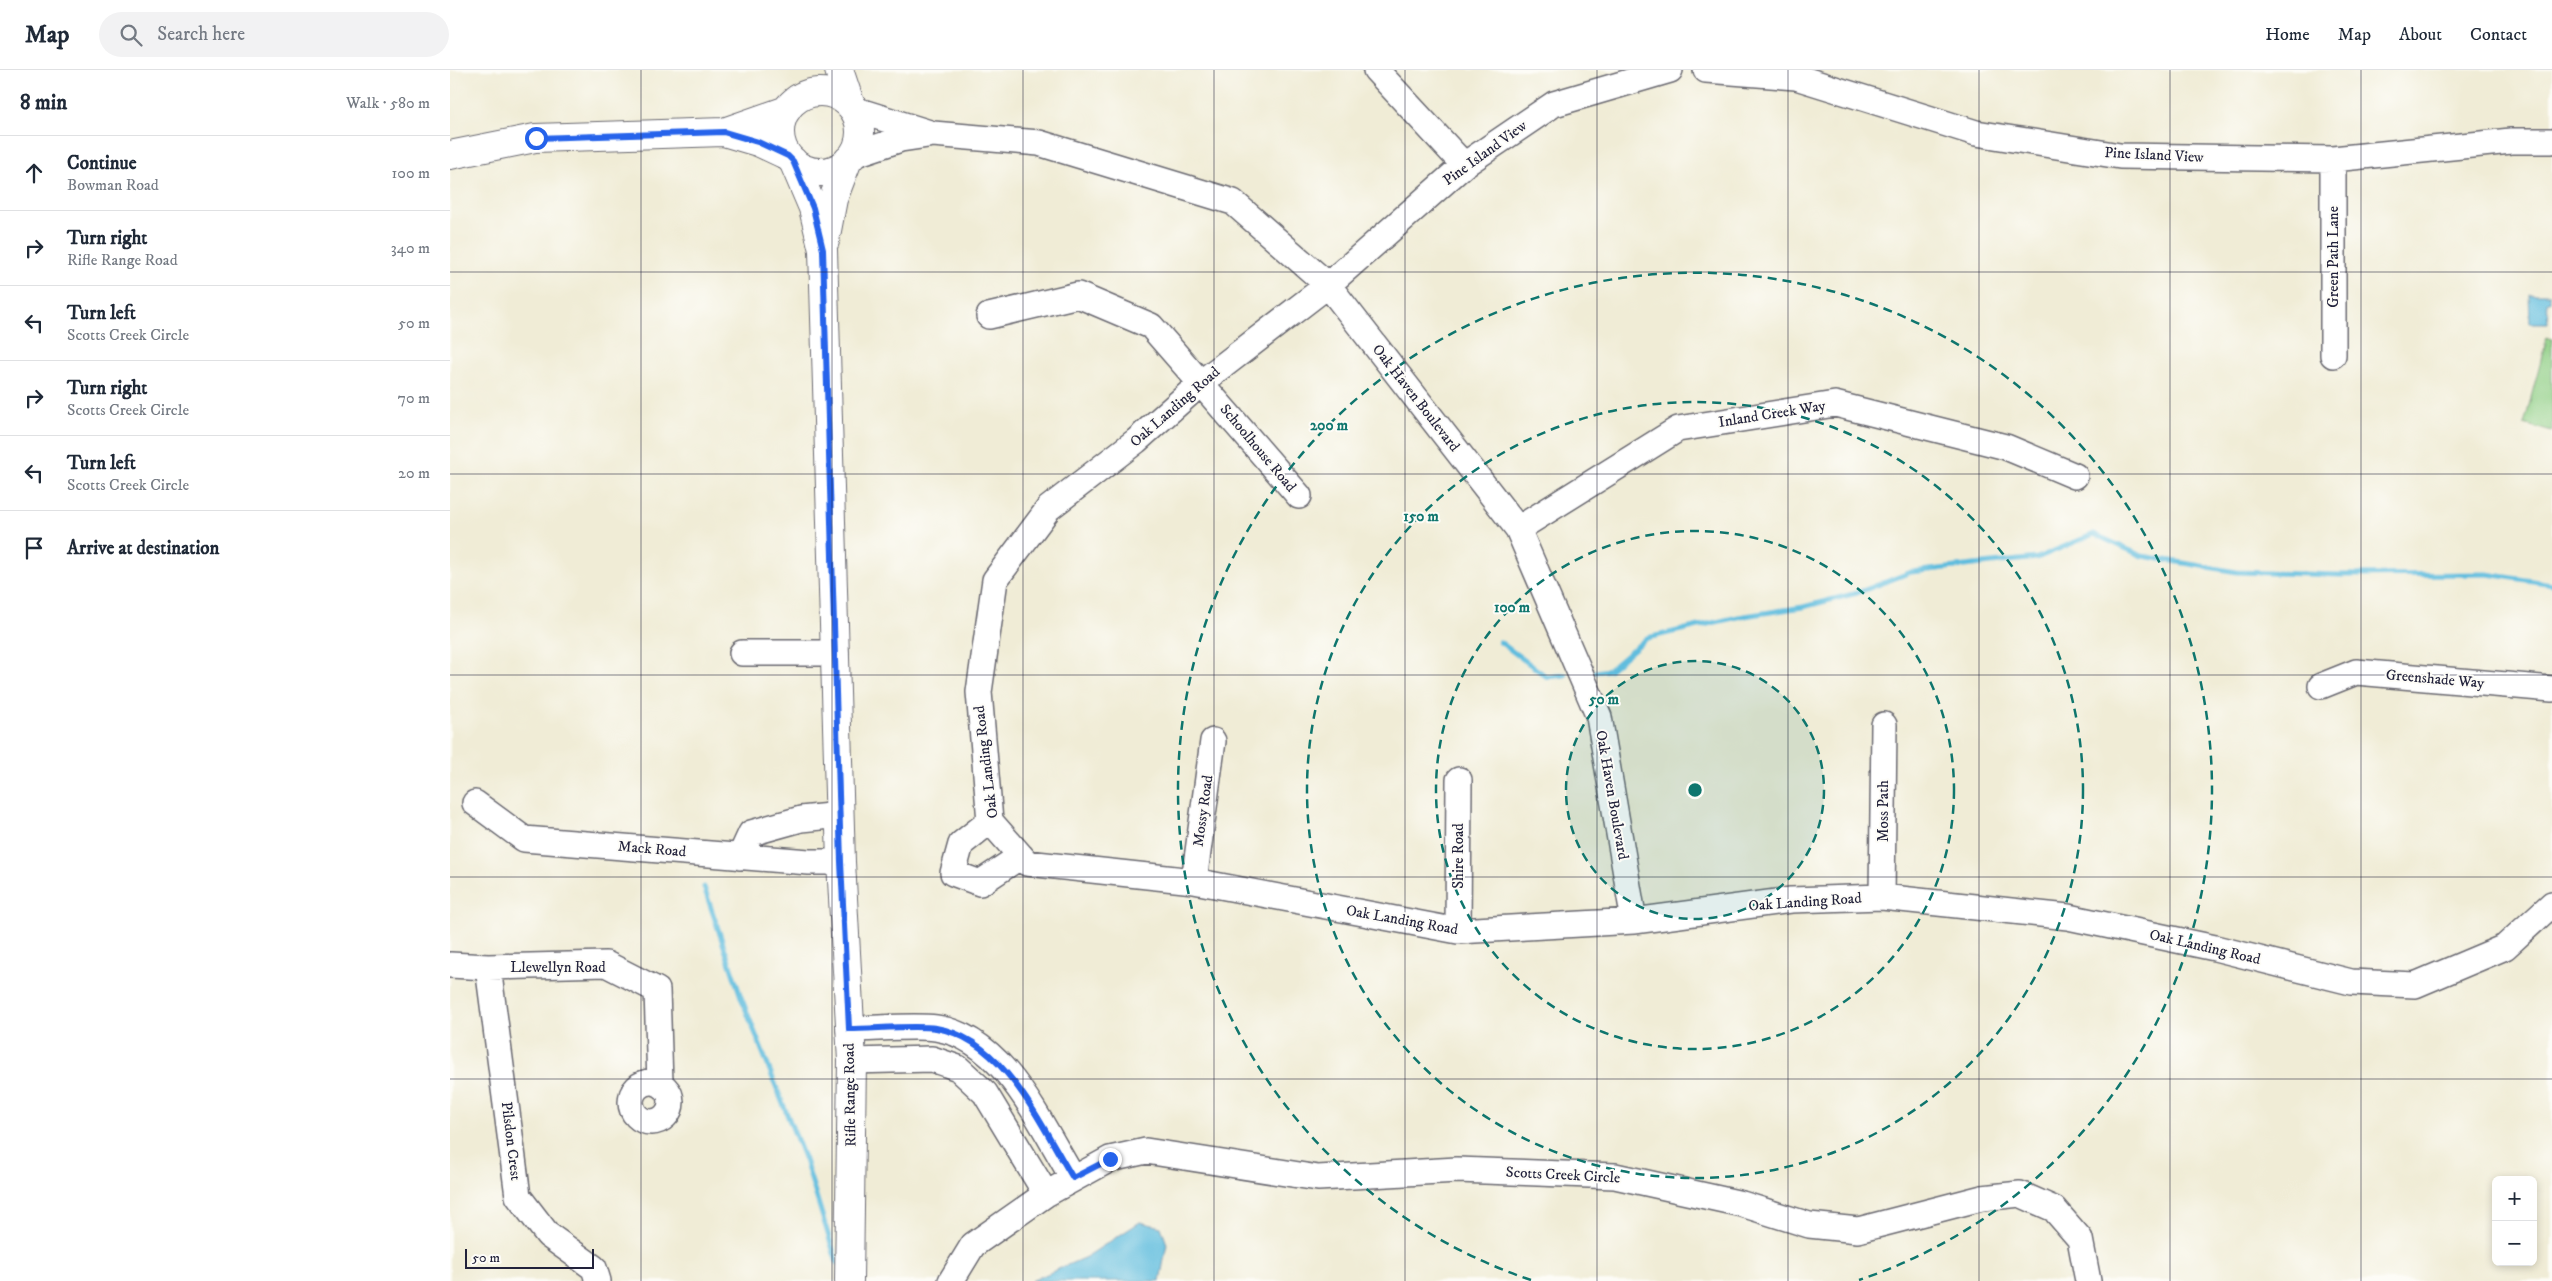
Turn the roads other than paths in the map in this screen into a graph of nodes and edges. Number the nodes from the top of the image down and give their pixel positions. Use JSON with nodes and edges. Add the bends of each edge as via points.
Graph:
{"nodes":[{"id":1,"x":811,"y":70,"type":"edge"},
{"id":2,"x":839,"y":70,"type":"edge"},
{"id":3,"x":1376,"y":70,"type":"edge"},
{"id":4,"x":1670,"y":70,"type":"edge"},
{"id":5,"x":1706,"y":70,"type":"edge"},
{"id":6,"x":791,"y":105,"type":"junction"},
{"id":7,"x":852,"y":107,"type":"junction"},
{"id":8,"x":724,"y":132,"type":"junction"},
{"id":9,"x":932,"y":134,"type":"junction"},
{"id":10,"x":2552,"y":141,"type":"edge"},
{"id":11,"x":450,"y":155,"type":"edge"},
{"id":12,"x":791,"y":158,"type":"junction"},
{"id":13,"x":850,"y":158,"type":"junction"},
{"id":14,"x":2333,"y":159,"type":"junction"},
{"id":15,"x":1464,"y":165,"type":"junction"},
{"id":16,"x":823,"y":250,"type":"junction"},
{"id":17,"x":1328,"y":285,"type":"junction"},
{"id":18,"x":990,"y":316,"type":"dead end"},
{"id":19,"x":2333,"y":355,"type":"dead end"},
{"id":20,"x":1202,"y":382,"type":"junction"},
{"id":21,"x":2075,"y":476,"type":"dead end"},
{"id":22,"x":1299,"y":496,"type":"dead end"},
{"id":23,"x":1518,"y":529,"type":"junction"},
{"id":24,"x":742,"y":653,"type":"dead end"},
{"id":25,"x":836,"y":653,"type":"junction"},
{"id":26,"x":2321,"y":686,"type":"dead end"},
{"id":27,"x":2552,"y":689,"type":"edge"},
{"id":28,"x":1884,"y":726,"type":"dead end"},
{"id":29,"x":1213,"y":741,"type":"dead end"},
{"id":30,"x":1459,"y":780,"type":"dead end"},
{"id":31,"x":475,"y":803,"type":"dead end"},
{"id":32,"x":840,"y":815,"type":"junction"},
{"id":33,"x":990,"y":821,"type":"junction"},
{"id":34,"x":740,"y":856,"type":"junction"},
{"id":35,"x":1021,"y":856,"type":"junction"},
{"id":36,"x":841,"y":862,"type":"junction"},
{"id":37,"x":1194,"y":880,"type":"junction"},
{"id":38,"x":1882,"y":897,"type":"junction"},
{"id":39,"x":2552,"y":904,"type":"edge"},
{"id":40,"x":1634,"y":921,"type":"junction"},
{"id":41,"x":1458,"y":931,"type":"junction"},
{"id":42,"x":450,"y":965,"type":"edge"},
{"id":43,"x":488,"y":967,"type":"junction"},
{"id":44,"x":849,"y":1029,"type":"junction"},
{"id":45,"x":852,"y":1061,"type":"junction"},
{"id":46,"x":660,"y":1083,"type":"dead end"},
{"id":47,"x":1073,"y":1178,"type":"junction"},
{"id":48,"x":1046,"y":1194,"type":"junction"},
{"id":49,"x":598,"y":1281,"type":"edge"},
{"id":50,"x":849,"y":1281,"type":"edge"},
{"id":51,"x":951,"y":1281,"type":"edge"},
{"id":52,"x":2088,"y":1281,"type":"edge"}],
"edges":[{"from":1,"to":6,"type":"main road"},
{"from":2,"to":7,"type":"main road"},
{"from":3,"to":15,"type":"street"},
{"from":4,"to":15,"type":"street","name":"Pine Island View","via":[[1554,104]]},
{"from":5,"to":14,"type":"street","name":"Pine Island View","via":[[1796,77],[1976,133],[2120,156]]},
{"from":6,"to":7,"type":"main road","via":[[807,94],[825,92],[842,98]]},
{"from":6,"to":8,"type":"main road"},
{"from":6,"to":12,"type":"main road","via":[[780,128],[784,148]]},
{"from":7,"to":9,"type":"street","name":"Oak Haven Boulevard"},
{"from":7,"to":13,"type":"main road","via":[[859,120],[860,132]]},
{"from":8,"to":11,"type":"main road","via":[[536,138]]},
{"from":8,"to":12,"type":"main road"},
{"from":9,"to":13,"type":"street","name":"Oak Haven Boulevard","via":[[901,139]]},
{"from":9,"to":17,"type":"street","name":"Oak Haven Boulevard","via":[[1039,143],[1233,202]]},
{"from":10,"to":14,"type":"street","name":"Pine Island View","via":[[2511,141]]},
{"from":12,"to":13,"type":"main road","via":[[810,170],[820,172],[840,166]]},
{"from":12,"to":16,"type":"main road","name":"Rifle Range Road","via":[[813,208]]},
{"from":13,"to":16,"type":"main road","name":"Rifle Range Road","via":[[833,199]]},
{"from":14,"to":19,"type":"street","name":"Green Path Lane"},
{"from":15,"to":17,"type":"street","name":"Pine Island View"},
{"from":16,"to":25,"type":"main road","name":"Rifle Range Road"},
{"from":17,"to":20,"type":"street","name":"Oak Landing Road"},
{"from":17,"to":23,"type":"street","name":"Oak Haven Boulevard"},
{"from":18,"to":20,"type":"street","name":"Schoolhouse Road","via":[[1078,295],[1151,326]]},
{"from":20,"to":22,"type":"street","name":"Schoolhouse Road"},
{"from":20,"to":33,"type":"street","name":"Oak Landing Road","via":[[1136,441],[1049,508],[995,580],[979,692]]},
{"from":21,"to":23,"type":"street","name":"Inland Creek Way","via":[[2006,447],[1835,404],[1678,429]]},
{"from":23,"to":40,"type":"street","name":"Oak Haven Boulevard","via":[[1599,717]]},
{"from":24,"to":25,"type":"street"},
{"from":25,"to":32,"type":"main road","name":"Rifle Range Road"},
{"from":26,"to":27,"type":"street","name":"Greenshade Way","via":[[2356,672]]},
{"from":28,"to":38,"type":"street","name":"Moss Path"},
{"from":29,"to":37,"type":"street","name":"Mossy Road"},
{"from":30,"to":41,"type":"street","name":"Shire Road"},
{"from":31,"to":34,"type":"street","name":"Mack Road","via":[[524,838]]},
{"from":32,"to":34,"type":"street","via":[[801,819],[751,833]]},
{"from":32,"to":36,"type":"main road","name":"Rifle Range Road"},
{"from":33,"to":35,"type":"street","name":"Oak Landing Road"},
{"from":33,"to":35,"type":"street","via":[[961,844],[953,873],[980,883]]},
{"from":34,"to":36,"type":"street","name":"Mack Road"},
{"from":35,"to":37,"type":"street","name":"Oak Landing Road","via":[[1027,863]]},
{"from":36,"to":44,"type":"main road","name":"Rifle Range Road"},
{"from":37,"to":41,"type":"street","name":"Oak Landing Road"},
{"from":38,"to":39,"type":"street","name":"Oak Landing Road","via":[[2068,917],[2215,948],[2351,982],[2415,985],[2506,947]]},
{"from":38,"to":40,"type":"street","name":"Oak Landing Road","via":[[1791,900]]},
{"from":40,"to":41,"type":"street","name":"Oak Landing Road"},
{"from":42,"to":43,"type":"street","name":"Llewellyn Road"},
{"from":43,"to":46,"type":"street","name":"Llewellyn Road","via":[[606,964],[657,990]]},
{"from":43,"to":49,"type":"street","name":"Pilsdon Crest","via":[[518,1196],[548,1234],[594,1268]]},
{"from":44,"to":45,"type":"main road","name":"Rifle Range Road"},
{"from":44,"to":47,"type":"street","via":[[936,1028],[974,1041],[1009,1073]]},
{"from":45,"to":48,"type":"street","via":[[932,1059],[958,1068],[985,1093]]},
{"from":45,"to":50,"type":"main road","name":"Rifle Range Road"},
{"from":47,"to":48,"type":"street","name":"Scotts Creek Circle"},
{"from":47,"to":52,"type":"street","name":"Scotts Creek Circle","via":[[1110,1159],[1146,1151],[1318,1178],[1457,1170],[1615,1176],[1742,1204],[1810,1225],[1858,1230],[1982,1198],[2020,1194],[2054,1209],[2080,1239]]},
{"from":48,"to":51,"type":"street","name":"Scotts Creek Circle","via":[[973,1245]]}]}
